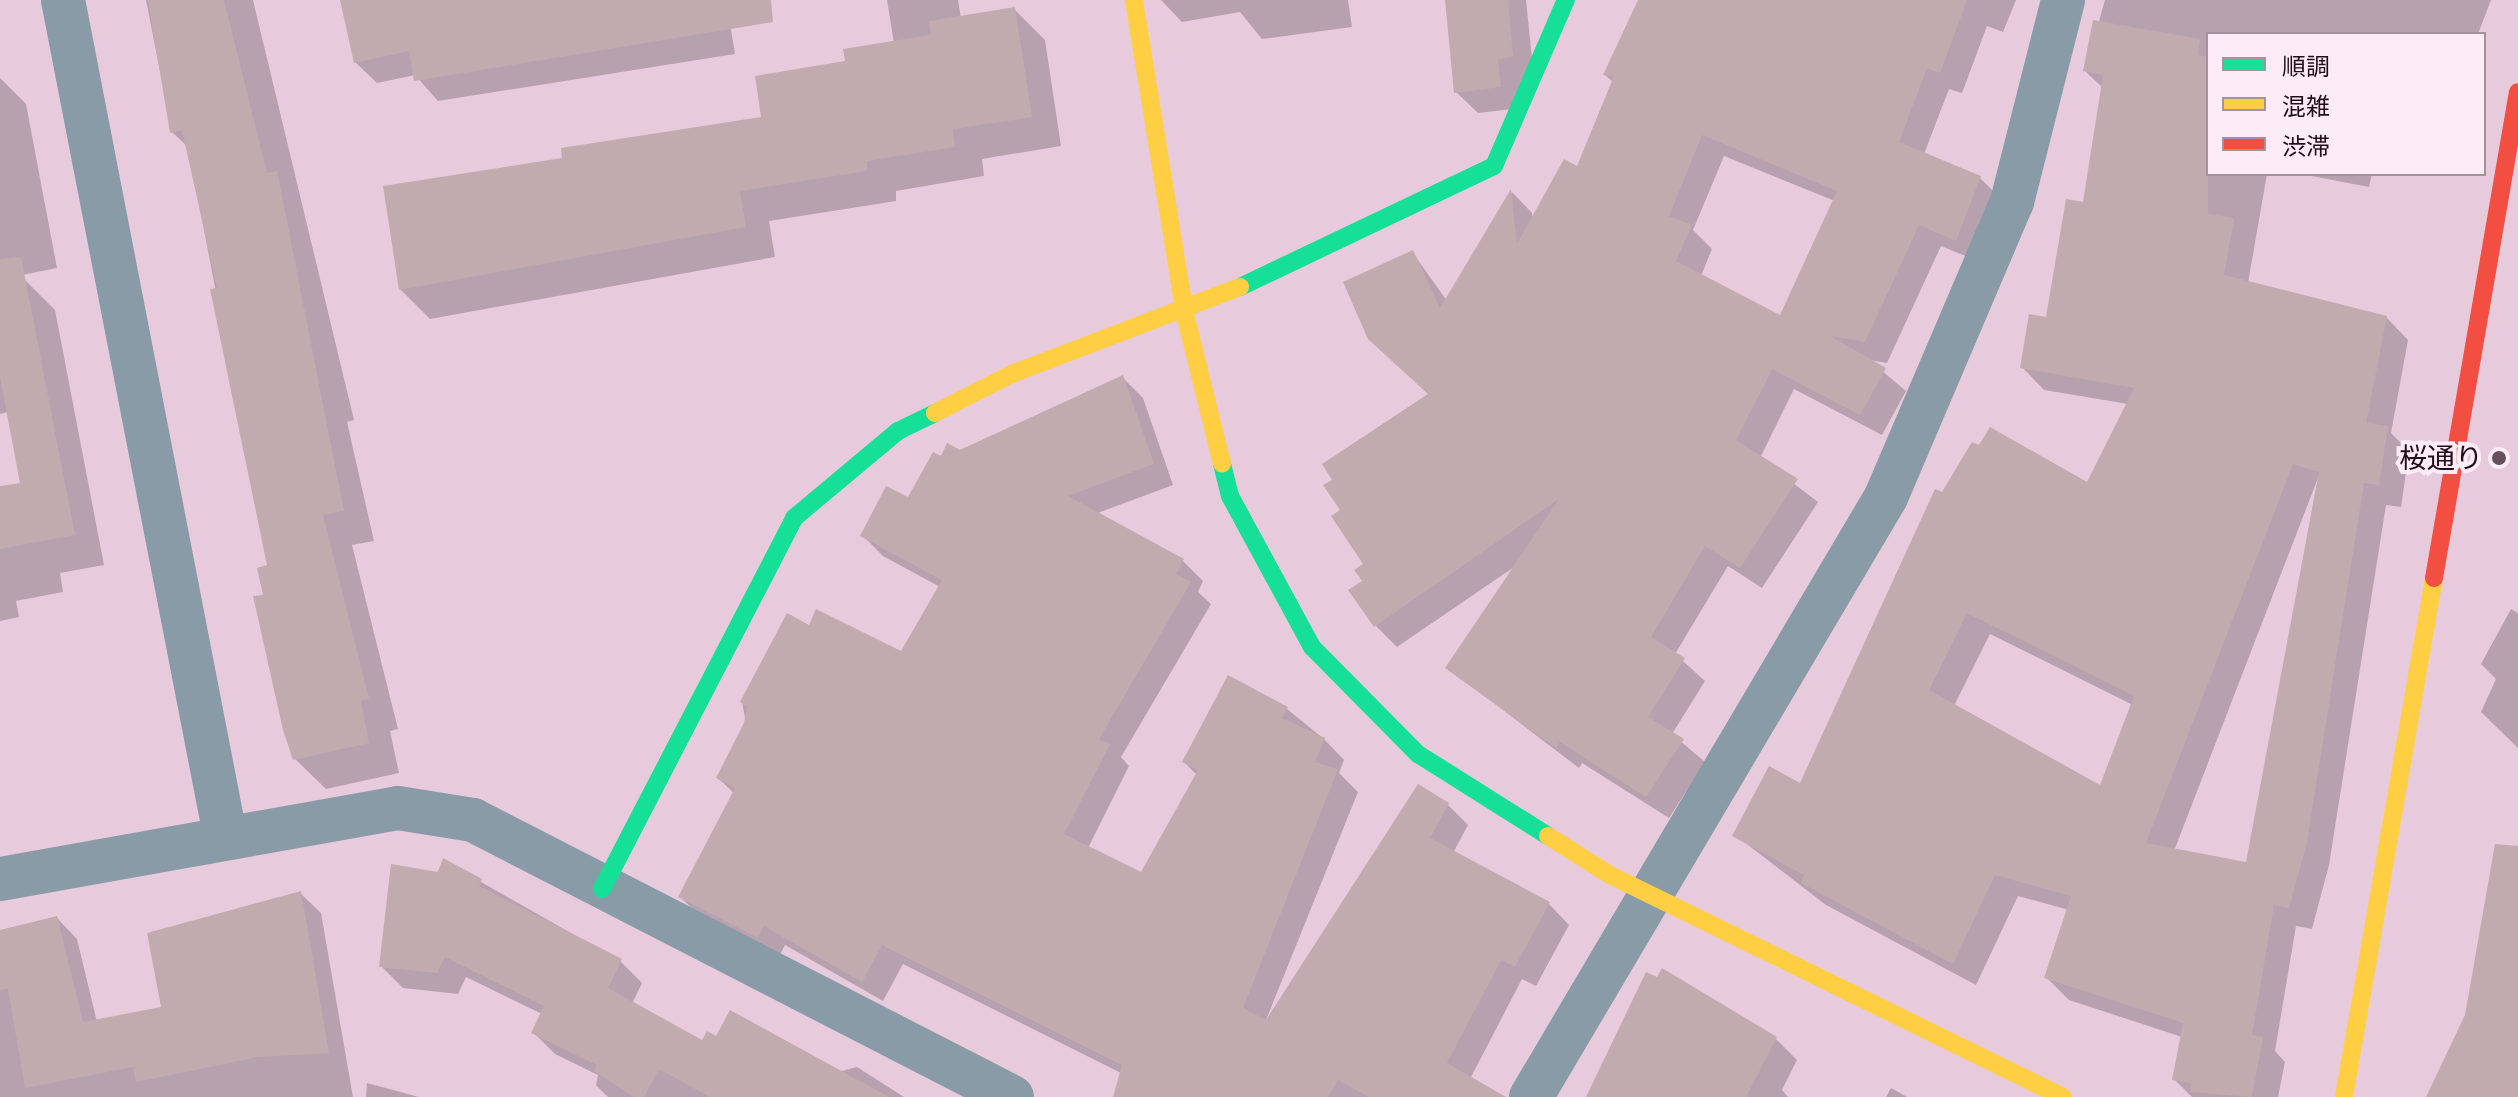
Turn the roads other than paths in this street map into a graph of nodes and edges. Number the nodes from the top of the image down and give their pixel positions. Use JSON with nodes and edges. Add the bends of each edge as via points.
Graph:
{"nodes":[{"id":1,"x":63,"y":0,"type":"edge"},
{"id":2,"x":1134,"y":0,"type":"edge"},
{"id":3,"x":1566,"y":0,"type":"edge"},
{"id":4,"x":2063,"y":0,"type":"edge"},
{"id":5,"x":2518,"y":92,"type":"edge"},
{"id":6,"x":1185,"y":314,"type":"junction"},
{"id":7,"x":225,"y":835,"type":"junction"},
{"id":8,"x":0,"y":879,"type":"edge"},
{"id":9,"x":602,"y":889,"type":"junction"},
{"id":10,"x":1650,"y":895,"type":"junction"},
{"id":11,"x":986,"y":1091,"type":"edge"},
{"id":12,"x":1531,"y":1097,"type":"edge"},
{"id":13,"x":2063,"y":1097,"type":"edge"},
{"id":14,"x":2344,"y":1097,"type":"edge"}],
"edges":[{"from":1,"to":7,"type":"street"},
{"from":2,"to":6,"type":"street"},
{"from":3,"to":6,"type":"street","via":[[1494,166]]},
{"from":4,"to":10,"type":"street","via":[[2012,202],[1886,497]]},
{"from":5,"to":14,"type":"street"},
{"from":6,"to":9,"type":"street","via":[[1012,374],[898,431],[794,518]]},
{"from":6,"to":10,"type":"street","via":[[1230,496],[1312,647],[1418,754]]},
{"from":7,"to":8,"type":"street"},
{"from":7,"to":9,"type":"street","via":[[398,808],[473,820]]},
{"from":9,"to":11,"type":"street"},
{"from":10,"to":12,"type":"street"},
{"from":10,"to":13,"type":"street"}]}
